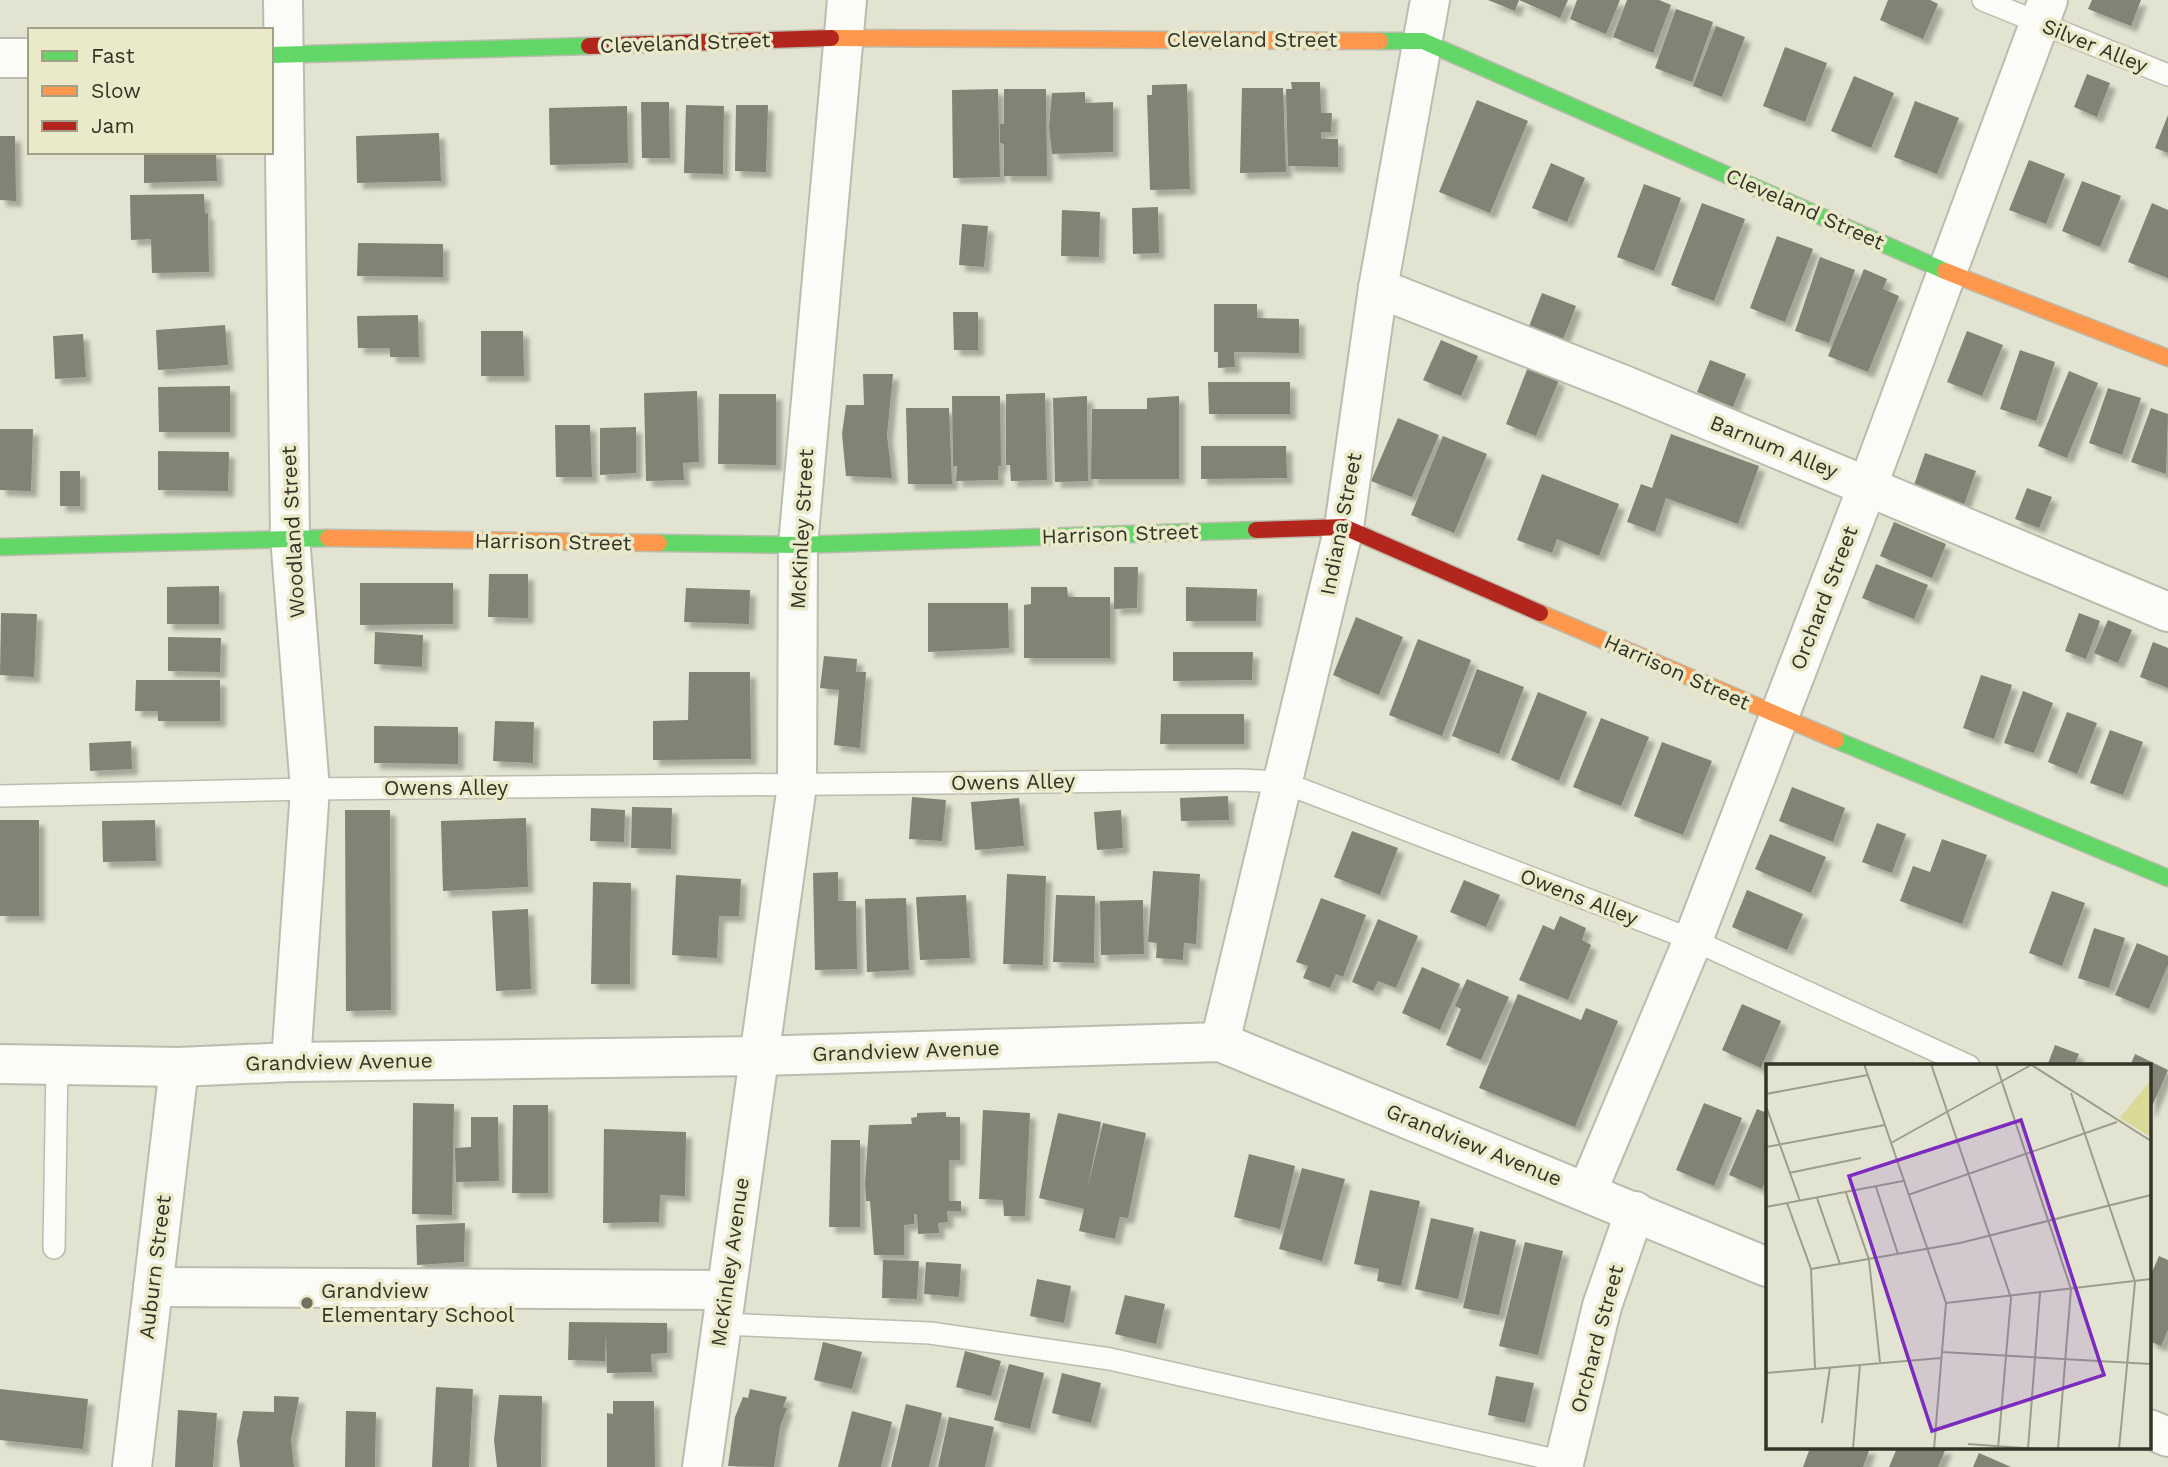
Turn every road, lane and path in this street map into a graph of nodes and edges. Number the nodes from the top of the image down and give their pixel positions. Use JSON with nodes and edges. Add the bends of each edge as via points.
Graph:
{"nodes":[{"id":1,"x":283,"y":0,"type":"edge"},
{"id":2,"x":847,"y":0,"type":"edge"},
{"id":3,"x":1430,"y":0,"type":"edge"},
{"id":4,"x":1983,"y":0,"type":"edge"},
{"id":5,"x":2044,"y":12,"type":"edge"},
{"id":6,"x":844,"y":38,"type":"junction"},
{"id":7,"x":1423,"y":41,"type":"junction"},
{"id":8,"x":277,"y":55,"type":"edge"},
{"id":9,"x":0,"y":58,"type":"edge"},
{"id":10,"x":28,"y":58,"type":"edge"},
{"id":11,"x":2168,"y":75,"type":"edge"},
{"id":12,"x":1946,"y":271,"type":"junction"},
{"id":13,"x":1378,"y":288,"type":"junction"},
{"id":14,"x":2168,"y":358,"type":"edge"},
{"id":15,"x":1868,"y":485,"type":"junction"},
{"id":16,"x":1344,"y":527,"type":"junction"},
{"id":17,"x":290,"y":537,"type":"junction"},
{"id":18,"x":798,"y":545,"type":"junction"},
{"id":19,"x":0,"y":547,"type":"edge"},
{"id":20,"x":2168,"y":611,"type":"edge"},
{"id":21,"x":1777,"y":716,"type":"junction"},
{"id":22,"x":1282,"y":782,"type":"junction"},
{"id":23,"x":797,"y":785,"type":"junction"},
{"id":24,"x":310,"y":789,"type":"junction"},
{"id":25,"x":0,"y":796,"type":"edge"},
{"id":26,"x":2168,"y":878,"type":"edge"},
{"id":27,"x":1693,"y":940,"type":"junction"},
{"id":28,"x":1220,"y":1042,"type":"junction"},
{"id":29,"x":758,"y":1056,"type":"junction"},
{"id":30,"x":292,"y":1062,"type":"junction"},
{"id":31,"x":0,"y":1064,"type":"edge"},
{"id":32,"x":57,"y":1064,"type":"junction"},
{"id":33,"x":1965,"y":1064,"type":"edge"},
{"id":34,"x":179,"y":1067,"type":"junction"},
{"id":35,"x":1587,"y":1192,"type":"junction"},
{"id":36,"x":1635,"y":1211,"type":"junction"},
{"id":37,"x":54,"y":1248,"type":"dead end"},
{"id":38,"x":1766,"y":1267,"type":"edge"},
{"id":39,"x":153,"y":1287,"type":"junction"},
{"id":40,"x":724,"y":1307,"type":"junction"},
{"id":41,"x":2150,"y":1429,"type":"edge"},
{"id":42,"x":2168,"y":1437,"type":"edge"},
{"id":43,"x":1563,"y":1465,"type":"edge"},
{"id":44,"x":132,"y":1467,"type":"edge"},
{"id":45,"x":702,"y":1467,"type":"edge"}],
"edges":[{"from":1,"to":8,"type":"street","name":"Woodland Street"},
{"from":2,"to":6,"type":"street","name":"McKinley Street"},
{"from":3,"to":7,"type":"street","name":"Indiana Street"},
{"from":4,"to":5,"type":"lane","name":"Silver Alley"},
{"from":5,"to":11,"type":"lane","name":"Silver Alley"},
{"from":5,"to":12,"type":"street","name":"Orchard Street"},
{"from":6,"to":7,"type":"street","name":"Cleveland Street"},
{"from":6,"to":8,"type":"street","name":"Cleveland Street"},
{"from":6,"to":18,"type":"street","name":"McKinley Street"},
{"from":7,"to":12,"type":"street","name":"Cleveland Street"},
{"from":7,"to":13,"type":"street","name":"Indiana Street"},
{"from":8,"to":17,"type":"street","name":"Woodland Street"},
{"from":9,"to":10,"type":"street"},
{"from":12,"to":14,"type":"street","name":"Cleveland Street"},
{"from":12,"to":15,"type":"street","name":"Orchard Street"},
{"from":13,"to":15,"type":"street","name":"Barnum Alley"},
{"from":13,"to":16,"type":"street","name":"Indiana Street"},
{"from":15,"to":20,"type":"street","name":"Barnum Alley"},
{"from":15,"to":21,"type":"street","name":"Orchard Street"},
{"from":16,"to":18,"type":"street","name":"Harrison Street"},
{"from":16,"to":21,"type":"street","name":"Harrison Street"},
{"from":16,"to":22,"type":"street","name":"Indiana Street"},
{"from":17,"to":18,"type":"street","name":"Harrison Street"},
{"from":17,"to":19,"type":"street","name":"Harrison Street"},
{"from":17,"to":24,"type":"street","name":"Woodland Street"},
{"from":18,"to":23,"type":"street","name":"McKinley Street"},
{"from":21,"to":26,"type":"street","name":"Harrison Street"},
{"from":21,"to":27,"type":"street","name":"Orchard Street"},
{"from":22,"to":23,"type":"lane","name":"Owens Alley"},
{"from":22,"to":27,"type":"lane","name":"Owens Alley"},
{"from":22,"to":28,"type":"street","name":"Indiana Street"},
{"from":23,"to":24,"type":"lane","name":"Owens Alley"},
{"from":23,"to":29,"type":"street","name":"McKinley Street"},
{"from":24,"to":25,"type":"lane","name":"Owens Alley"},
{"from":24,"to":30,"type":"street","name":"Woodland Street"},
{"from":27,"to":33,"type":"lane","name":"Owens Alley"},
{"from":27,"to":35,"type":"street","name":"Orchard Street"},
{"from":28,"to":29,"type":"street","name":"Grandview Avenue"},
{"from":28,"to":35,"type":"street","name":"Grandview Avenue"},
{"from":29,"to":30,"type":"street","name":"Grandview Avenue"},
{"from":29,"to":40,"type":"street","name":"McKinley Avenue"},
{"from":30,"to":34,"type":"street","name":"Grandview Avenue"},
{"from":31,"to":32,"type":"street","name":"Grandview Avenue"},
{"from":32,"to":34,"type":"street","name":"Grandview Avenue"},
{"from":32,"to":37,"type":"lane"},
{"from":34,"to":39,"type":"street","name":"Auburn Street"},
{"from":35,"to":36,"type":"street","name":"Grandview Avenue"},
{"from":36,"to":38,"type":"street","name":"Grandview Avenue"},
{"from":36,"to":43,"type":"street","name":"Orchard Street","via":[[1602,1306]]},
{"from":39,"to":40,"type":"street"},
{"from":39,"to":44,"type":"street","name":"Auburn Street"},
{"from":40,"to":43,"type":"lane","via":[[1110,1359]]},
{"from":40,"to":45,"type":"street","name":"McKinley Avenue"},
{"from":41,"to":42,"type":"street"}]}
